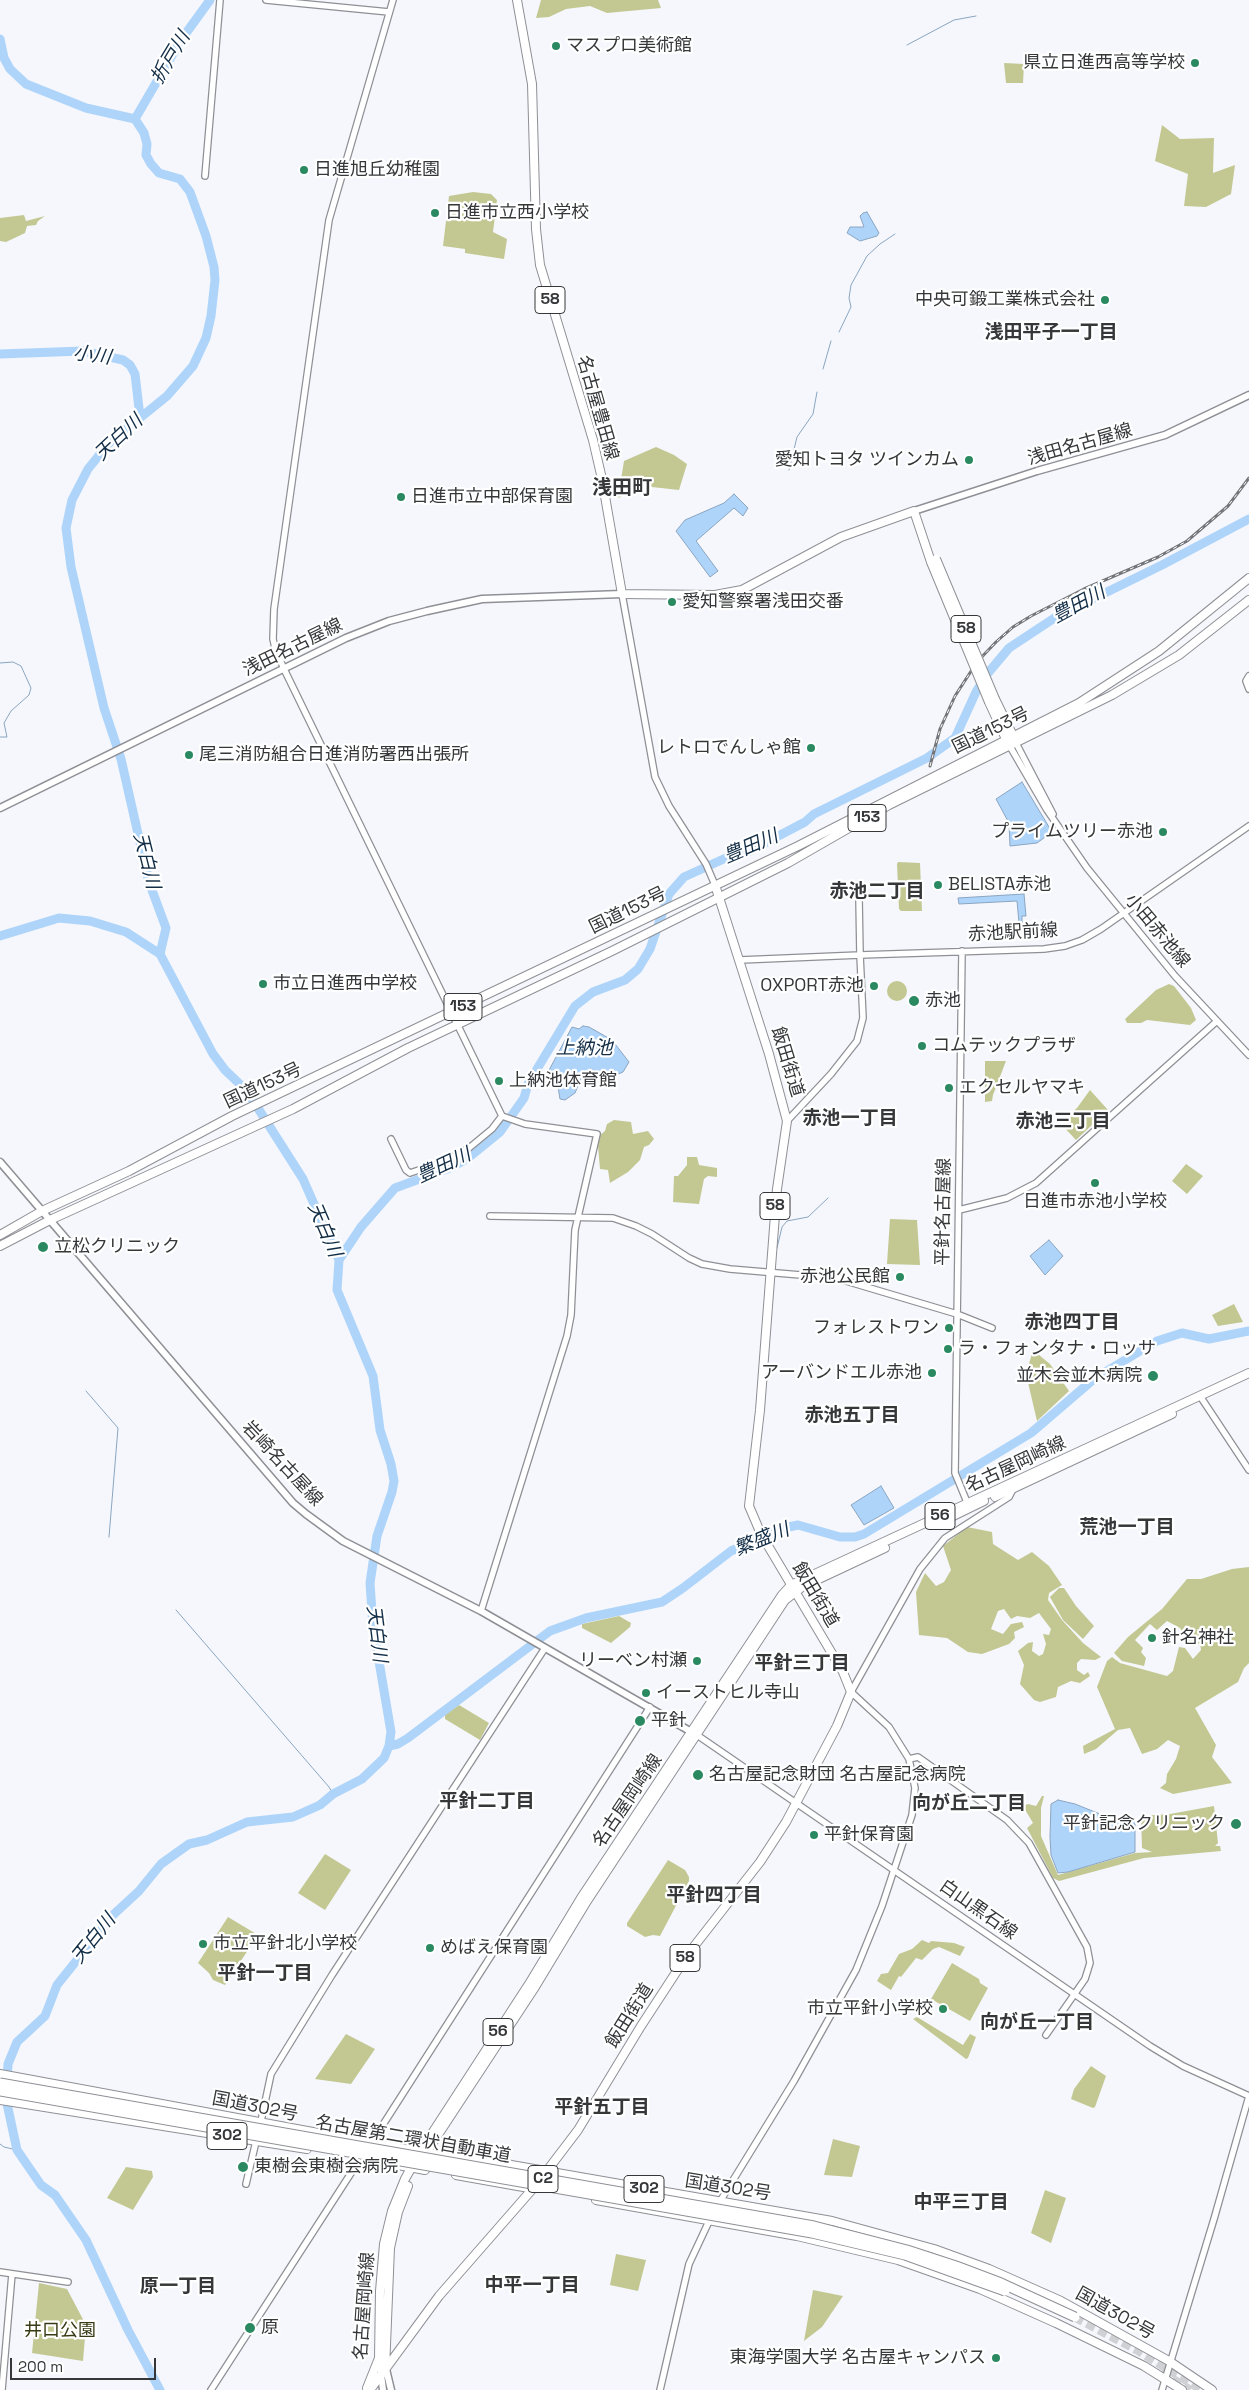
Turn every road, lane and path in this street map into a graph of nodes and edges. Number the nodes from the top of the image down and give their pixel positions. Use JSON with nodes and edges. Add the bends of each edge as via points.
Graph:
{"nodes":[{"id":1,"x":220,"y":0,"type":"edge"},
{"id":2,"x":266,"y":0,"type":"edge"},
{"id":3,"x":393,"y":0,"type":"edge"},
{"id":4,"x":517,"y":0,"type":"edge"},
{"id":5,"x":389,"y":12,"type":"junction"},
{"id":6,"x":205,"y":176,"type":"dead end"},
{"id":7,"x":1249,"y":395,"type":"edge"},
{"id":8,"x":914,"y":512,"type":"junction"},
{"id":9,"x":1249,"y":578,"type":"edge"},
{"id":10,"x":622,"y":594,"type":"junction"},
{"id":11,"x":1249,"y":600,"type":"edge"},
{"id":12,"x":284,"y":669,"type":"junction"},
{"id":13,"x":1249,"y":676,"type":"edge"},
{"id":14,"x":1249,"y":689,"type":"edge"},
{"id":15,"x":1011,"y":741,"type":"junction"},
{"id":16,"x":0,"y":808,"type":"edge"},
{"id":17,"x":1249,"y":826,"type":"edge"},
{"id":18,"x":714,"y":883,"type":"junction"},
{"id":19,"x":719,"y":897,"type":"junction"},
{"id":20,"x":859,"y":898,"type":"dead end"},
{"id":21,"x":1123,"y":914,"type":"junction"},
{"id":22,"x":962,"y":951,"type":"junction"},
{"id":23,"x":860,"y":955,"type":"junction"},
{"id":24,"x":740,"y":960,"type":"junction"},
{"id":25,"x":451,"y":1014,"type":"junction"},
{"id":26,"x":1217,"y":1021,"type":"junction"},
{"id":27,"x":458,"y":1024,"type":"junction"},
{"id":28,"x":1249,"y":1055,"type":"edge"},
{"id":29,"x":507,"y":1118,"type":"junction"},
{"id":30,"x":787,"y":1121,"type":"junction"},
{"id":31,"x":390,"y":1139,"type":"dead end"},
{"id":32,"x":0,"y":1162,"type":"edge"},
{"id":33,"x":959,"y":1210,"type":"junction"},
{"id":34,"x":42,"y":1211,"type":"junction"},
{"id":35,"x":490,"y":1216,"type":"dead end"},
{"id":36,"x":577,"y":1216,"type":"junction"},
{"id":37,"x":50,"y":1220,"type":"junction"},
{"id":38,"x":0,"y":1235,"type":"edge"},
{"id":39,"x":0,"y":1246,"type":"edge"},
{"id":40,"x":770,"y":1272,"type":"junction"},
{"id":41,"x":957,"y":1314,"type":"junction"},
{"id":42,"x":992,"y":1328,"type":"dead end"},
{"id":43,"x":1249,"y":1373,"type":"edge"},
{"id":44,"x":1249,"y":1378,"type":"edge"},
{"id":45,"x":1201,"y":1398,"type":"junction"},
{"id":46,"x":1249,"y":1470,"type":"edge"},
{"id":47,"x":1012,"y":1488,"type":"junction"},
{"id":48,"x":968,"y":1506,"type":"junction"},
{"id":49,"x":793,"y":1588,"type":"junction"},
{"id":50,"x":481,"y":1611,"type":"junction"},
{"id":51,"x":545,"y":1648,"type":"junction"},
{"id":52,"x":851,"y":1692,"type":"junction"},
{"id":53,"x":650,"y":1707,"type":"junction"},
{"id":54,"x":694,"y":1734,"type":"junction"},
{"id":55,"x":909,"y":1759,"type":"junction"},
{"id":56,"x":797,"y":1804,"type":"junction"},
{"id":57,"x":894,"y":1871,"type":"junction"},
{"id":58,"x":1074,"y":1994,"type":"junction"},
{"id":59,"x":1046,"y":2035,"type":"dead end"},
{"id":60,"x":0,"y":2074,"type":"edge"},
{"id":61,"x":0,"y":2083,"type":"edge"},
{"id":62,"x":0,"y":2091,"type":"edge"},
{"id":63,"x":1249,"y":2096,"type":"edge"},
{"id":64,"x":0,"y":2100,"type":"edge"},
{"id":65,"x":260,"y":2123,"type":"junction"},
{"id":66,"x":256,"y":2141,"type":"junction"},
{"id":67,"x":371,"y":2143,"type":"junction"},
{"id":68,"x":423,"y":2153,"type":"junction"},
{"id":69,"x":361,"y":2158,"type":"junction"},
{"id":70,"x":414,"y":2168,"type":"junction"},
{"id":71,"x":546,"y":2172,"type":"junction"},
{"id":72,"x":246,"y":2184,"type":"dead end"},
{"id":73,"x":533,"y":2188,"type":"junction"},
{"id":74,"x":719,"y":2202,"type":"junction"},
{"id":75,"x":709,"y":2221,"type":"junction"},
{"id":76,"x":0,"y":2272,"type":"edge"},
{"id":77,"x":12,"y":2274,"type":"junction"},
{"id":78,"x":68,"y":2282,"type":"dead end"},
{"id":79,"x":386,"y":2347,"type":"junction"},
{"id":80,"x":397,"y":2354,"type":"junction"},
{"id":81,"x":379,"y":2358,"type":"junction"},
{"id":82,"x":1169,"y":2361,"type":"junction"},
{"id":83,"x":382,"y":2375,"type":"junction"},
{"id":84,"x":1165,"y":2379,"type":"junction"},
{"id":85,"x":214,"y":2388,"type":"edge"},
{"id":86,"x":2,"y":2390,"type":"edge"},
{"id":87,"x":366,"y":2390,"type":"edge"},
{"id":88,"x":370,"y":2390,"type":"edge"},
{"id":89,"x":376,"y":2390,"type":"edge"},
{"id":90,"x":383,"y":2390,"type":"edge"},
{"id":91,"x":391,"y":2390,"type":"edge"},
{"id":92,"x":660,"y":2390,"type":"edge"},
{"id":93,"x":1162,"y":2390,"type":"edge"},
{"id":94,"x":1182,"y":2390,"type":"edge"},
{"id":95,"x":1212,"y":2390,"type":"edge"}],
"edges":[{"from":1,"to":6,"type":"street"},
{"from":2,"to":5,"type":"street"},
{"from":3,"to":5,"type":"street"},
{"from":4,"to":10,"type":"main road","name":"名古屋豊田線","number":"58","via":[[532,84],[540,265],[593,440]]},
{"from":5,"to":12,"type":"street","via":[[329,220],[274,609],[275,648]]},
{"from":7,"to":8,"type":"main road","name":"浅田名古屋線","via":[[1165,435],[1037,471]]},
{"from":8,"to":10,"type":"main road","via":[[841,537],[742,590],[716,595]]},
{"from":8,"to":15,"type":"main road","number":"58","bridge":true},
{"from":9,"to":15,"type":"main road","name":"国道153号","number":"153","via":[[1200,620],[1113,682]]},
{"from":10,"to":12,"type":"main road","name":"浅田名古屋線","via":[[507,597],[463,602],[389,621]]},
{"from":10,"to":18,"type":"street","via":[[655,777]]},
{"from":11,"to":15,"type":"main road","name":"国道153号","number":"153","via":[[1151,673],[1112,695]]},
{"from":12,"to":16,"type":"main road","name":"浅田名古屋線"},
{"from":12,"to":25,"type":"street"},
{"from":13,"to":14,"type":"street","via":[[1246,680]]},
{"from":15,"to":18,"type":"main road","name":"国道153号","number":"153","via":[[798,846]]},
{"from":15,"to":19,"type":"main road","name":"国道153号","number":"153","via":[[788,863]]},
{"from":15,"to":21,"type":"street","name":"小田赤池線","via":[[1087,868]]},
{"from":17,"to":21,"type":"street","name":"赤池駅前線"},
{"from":18,"to":19,"type":"main road","name":"飯田街道","number":"58"},
{"from":18,"to":25,"type":"main road","name":"国道153号","number":"153"},
{"from":19,"to":24,"type":"main road","name":"飯田街道","number":"58"},
{"from":19,"to":27,"type":"main road","name":"国道153号","number":"153"},
{"from":20,"to":23,"type":"street"},
{"from":21,"to":22,"type":"street","name":"赤池駅前線","via":[[1082,940],[1064,946]]},
{"from":21,"to":26,"type":"street","name":"小田赤池線"},
{"from":22,"to":23,"type":"street","name":"赤池駅前線"},
{"from":22,"to":33,"type":"street","name":"平針名古屋線"},
{"from":23,"to":24,"type":"street","name":"赤池駅前線"},
{"from":23,"to":30,"type":"street","via":[[863,1018],[858,1041]]},
{"from":24,"to":30,"type":"main road","name":"飯田街道","number":"58"},
{"from":25,"to":27,"type":"street"},
{"from":25,"to":34,"type":"main road","name":"国道153号","number":"153","via":[[232,1116],[129,1171]]},
{"from":26,"to":28,"type":"street","name":"小田赤池線"},
{"from":26,"to":33,"type":"street","via":[[1036,1183],[1007,1198]]},
{"from":27,"to":29,"type":"street"},
{"from":27,"to":37,"type":"main road","name":"国道153号","number":"153","via":[[293,1109]]},
{"from":29,"to":31,"type":"street","via":[[469,1148],[445,1161],[410,1173]]},
{"from":29,"to":36,"type":"street","via":[[597,1134]]},
{"from":30,"to":40,"type":"main road","name":"飯田街道","number":"58"},
{"from":32,"to":34,"type":"main road","name":"岩崎名古屋線"},
{"from":33,"to":41,"type":"street","name":"平針名古屋線"},
{"from":34,"to":37,"type":"main road","name":"岩崎名古屋線"},
{"from":34,"to":38,"type":"main road","name":"国道153号","number":"153"},
{"from":35,"to":36,"type":"street"},
{"from":36,"to":40,"type":"street","via":[[613,1218],[636,1226],[702,1264]]},
{"from":36,"to":50,"type":"street","via":[[567,1336]]},
{"from":37,"to":39,"type":"main road","name":"国道153号","number":"153"},
{"from":37,"to":50,"type":"main road","name":"岩崎名古屋線","via":[[292,1503],[343,1541]]},
{"from":40,"to":41,"type":"street","via":[[836,1278]]},
{"from":40,"to":49,"type":"main road","name":"飯田街道","number":"58","via":[[760,1410],[748,1501],[750,1513]]},
{"from":41,"to":42,"type":"street"},
{"from":41,"to":48,"type":"street","name":"平針名古屋線","via":[[956,1474]]},
{"from":43,"to":45,"type":"main road","name":"名古屋岡崎線","number":"56"},
{"from":44,"to":45,"type":"main road","name":"名古屋岡崎線","number":"56"},
{"from":45,"to":46,"type":"street"},
{"from":45,"to":47,"type":"main road","name":"名古屋岡崎線","number":"56"},
{"from":45,"to":48,"type":"main road","name":"名古屋岡崎線","number":"56"},
{"from":47,"to":48,"type":"main road","name":"名古屋岡崎線","number":"56"},
{"from":47,"to":52,"type":"street","via":[[1009,1497],[945,1538],[920,1569]]},
{"from":48,"to":49,"type":"main road","name":"名古屋岡崎線","number":"56"},
{"from":49,"to":52,"type":"main road","name":"飯田街道","number":"58"},
{"from":49,"to":54,"type":"main road","name":"名古屋岡崎線","number":"56"},
{"from":50,"to":51,"type":"main road","name":"岩崎名古屋線"},
{"from":51,"to":53,"type":"main road","name":"岩崎名古屋線"},
{"from":51,"to":65,"type":"street","via":[[270,2074]]},
{"from":52,"to":55,"type":"street","via":[[888,1727]]},
{"from":52,"to":56,"type":"main road","name":"飯田街道","number":"58"},
{"from":53,"to":54,"type":"main road","name":"岩崎名古屋線"},
{"from":53,"to":67,"type":"street"},
{"from":54,"to":56,"type":"street","name":"白山黒石線"},
{"from":54,"to":68,"type":"main road","name":"名古屋岡崎線","number":"56","via":[[581,1898]]},
{"from":55,"to":57,"type":"street","via":[[915,1788],[912,1816]]},
{"from":55,"to":58,"type":"street","via":[[918,1757],[935,1768],[1008,1820],[1029,1843],[1090,1954],[1088,1972]]},
{"from":56,"to":57,"type":"street","name":"白山黒石線"},
{"from":56,"to":71,"type":"main road","name":"飯田街道","number":"58","via":[[760,1862],[682,1962],[578,2130]]},
{"from":57,"to":58,"type":"street","name":"白山黒石線"},
{"from":57,"to":74,"type":"street","via":[[850,1984]]},
{"from":58,"to":59,"type":"street"},
{"from":58,"to":63,"type":"street","name":"白山黒石線","via":[[1179,2064]]},
{"from":60,"to":65,"type":"main road","name":"国道302号","number":"302"},
{"from":61,"to":62,"type":"highway","name":"名古屋第二環状自動車道","number":"C2","bridge":true,"via":[[814,2226],[888,2244],[956,2266],[1001,2283],[1074,2320],[954,2272],[822,2235]]},
{"from":63,"to":82,"type":"street"},
{"from":64,"to":66,"type":"main road","name":"国道302号","number":"302"},
{"from":65,"to":66,"type":"street"},
{"from":65,"to":67,"type":"main road","name":"国道302号","number":"302"},
{"from":66,"to":69,"type":"main road","name":"国道302号","number":"302"},
{"from":66,"to":72,"type":"street"},
{"from":67,"to":68,"type":"main road","name":"国道302号","number":"302"},
{"from":67,"to":69,"type":"street"},
{"from":68,"to":70,"type":"main road","name":"名古屋岡崎線","number":"56"},
{"from":68,"to":71,"type":"main road","name":"国道302号","number":"302"},
{"from":69,"to":70,"type":"main road","name":"国道302号","number":"302"},
{"from":69,"to":85,"type":"street"},
{"from":70,"to":73,"type":"main road","name":"国道302号","number":"302"},
{"from":70,"to":79,"type":"main road","name":"名古屋岡崎線","number":"56","via":[[398,2212],[390,2248]]},
{"from":70,"to":81,"type":"main road","name":"名古屋岡崎線","number":"56","via":[[392,2211],[384,2244]]},
{"from":71,"to":73,"type":"main road","name":"飯田街道","number":"58"},
{"from":71,"to":74,"type":"main road","name":"国道302号","number":"302"},
{"from":73,"to":75,"type":"main road","name":"国道302号","number":"302"},
{"from":73,"to":80,"type":"main road","name":"飯田街道","number":"58","via":[[439,2296]]},
{"from":74,"to":75,"type":"street"},
{"from":74,"to":82,"type":"main road","name":"国道302号","number":"302","via":[[832,2221],[934,2249],[1061,2301]]},
{"from":75,"to":84,"type":"main road","name":"国道302号","number":"302","via":[[845,2246],[980,2289],[1056,2323]]},
{"from":75,"to":92,"type":"street","via":[[689,2264]]},
{"from":76,"to":77,"type":"street"},
{"from":77,"to":78,"type":"street"},
{"from":77,"to":86,"type":"street"},
{"from":79,"to":80,"type":"main road","via":[[388,2354]]},
{"from":79,"to":83,"type":"main road","name":"名古屋岡崎線","number":"56"},
{"from":80,"to":83,"type":"main road","name":"飯田街道","number":"58"},
{"from":81,"to":83,"type":"main road"},
{"from":81,"to":87,"type":"main road","name":"名古屋岡崎線","number":"56"},
{"from":82,"to":84,"type":"street"},
{"from":82,"to":95,"type":"main road","name":"国道302号","number":"302"},
{"from":83,"to":88,"type":"main road"},
{"from":83,"to":89,"type":"main road","name":"名古屋岡崎線"},
{"from":83,"to":90,"type":"main road"},
{"from":83,"to":91,"type":"main road"},
{"from":84,"to":93,"type":"street"},
{"from":84,"to":94,"type":"main road","name":"国道302号","number":"302"}]}
